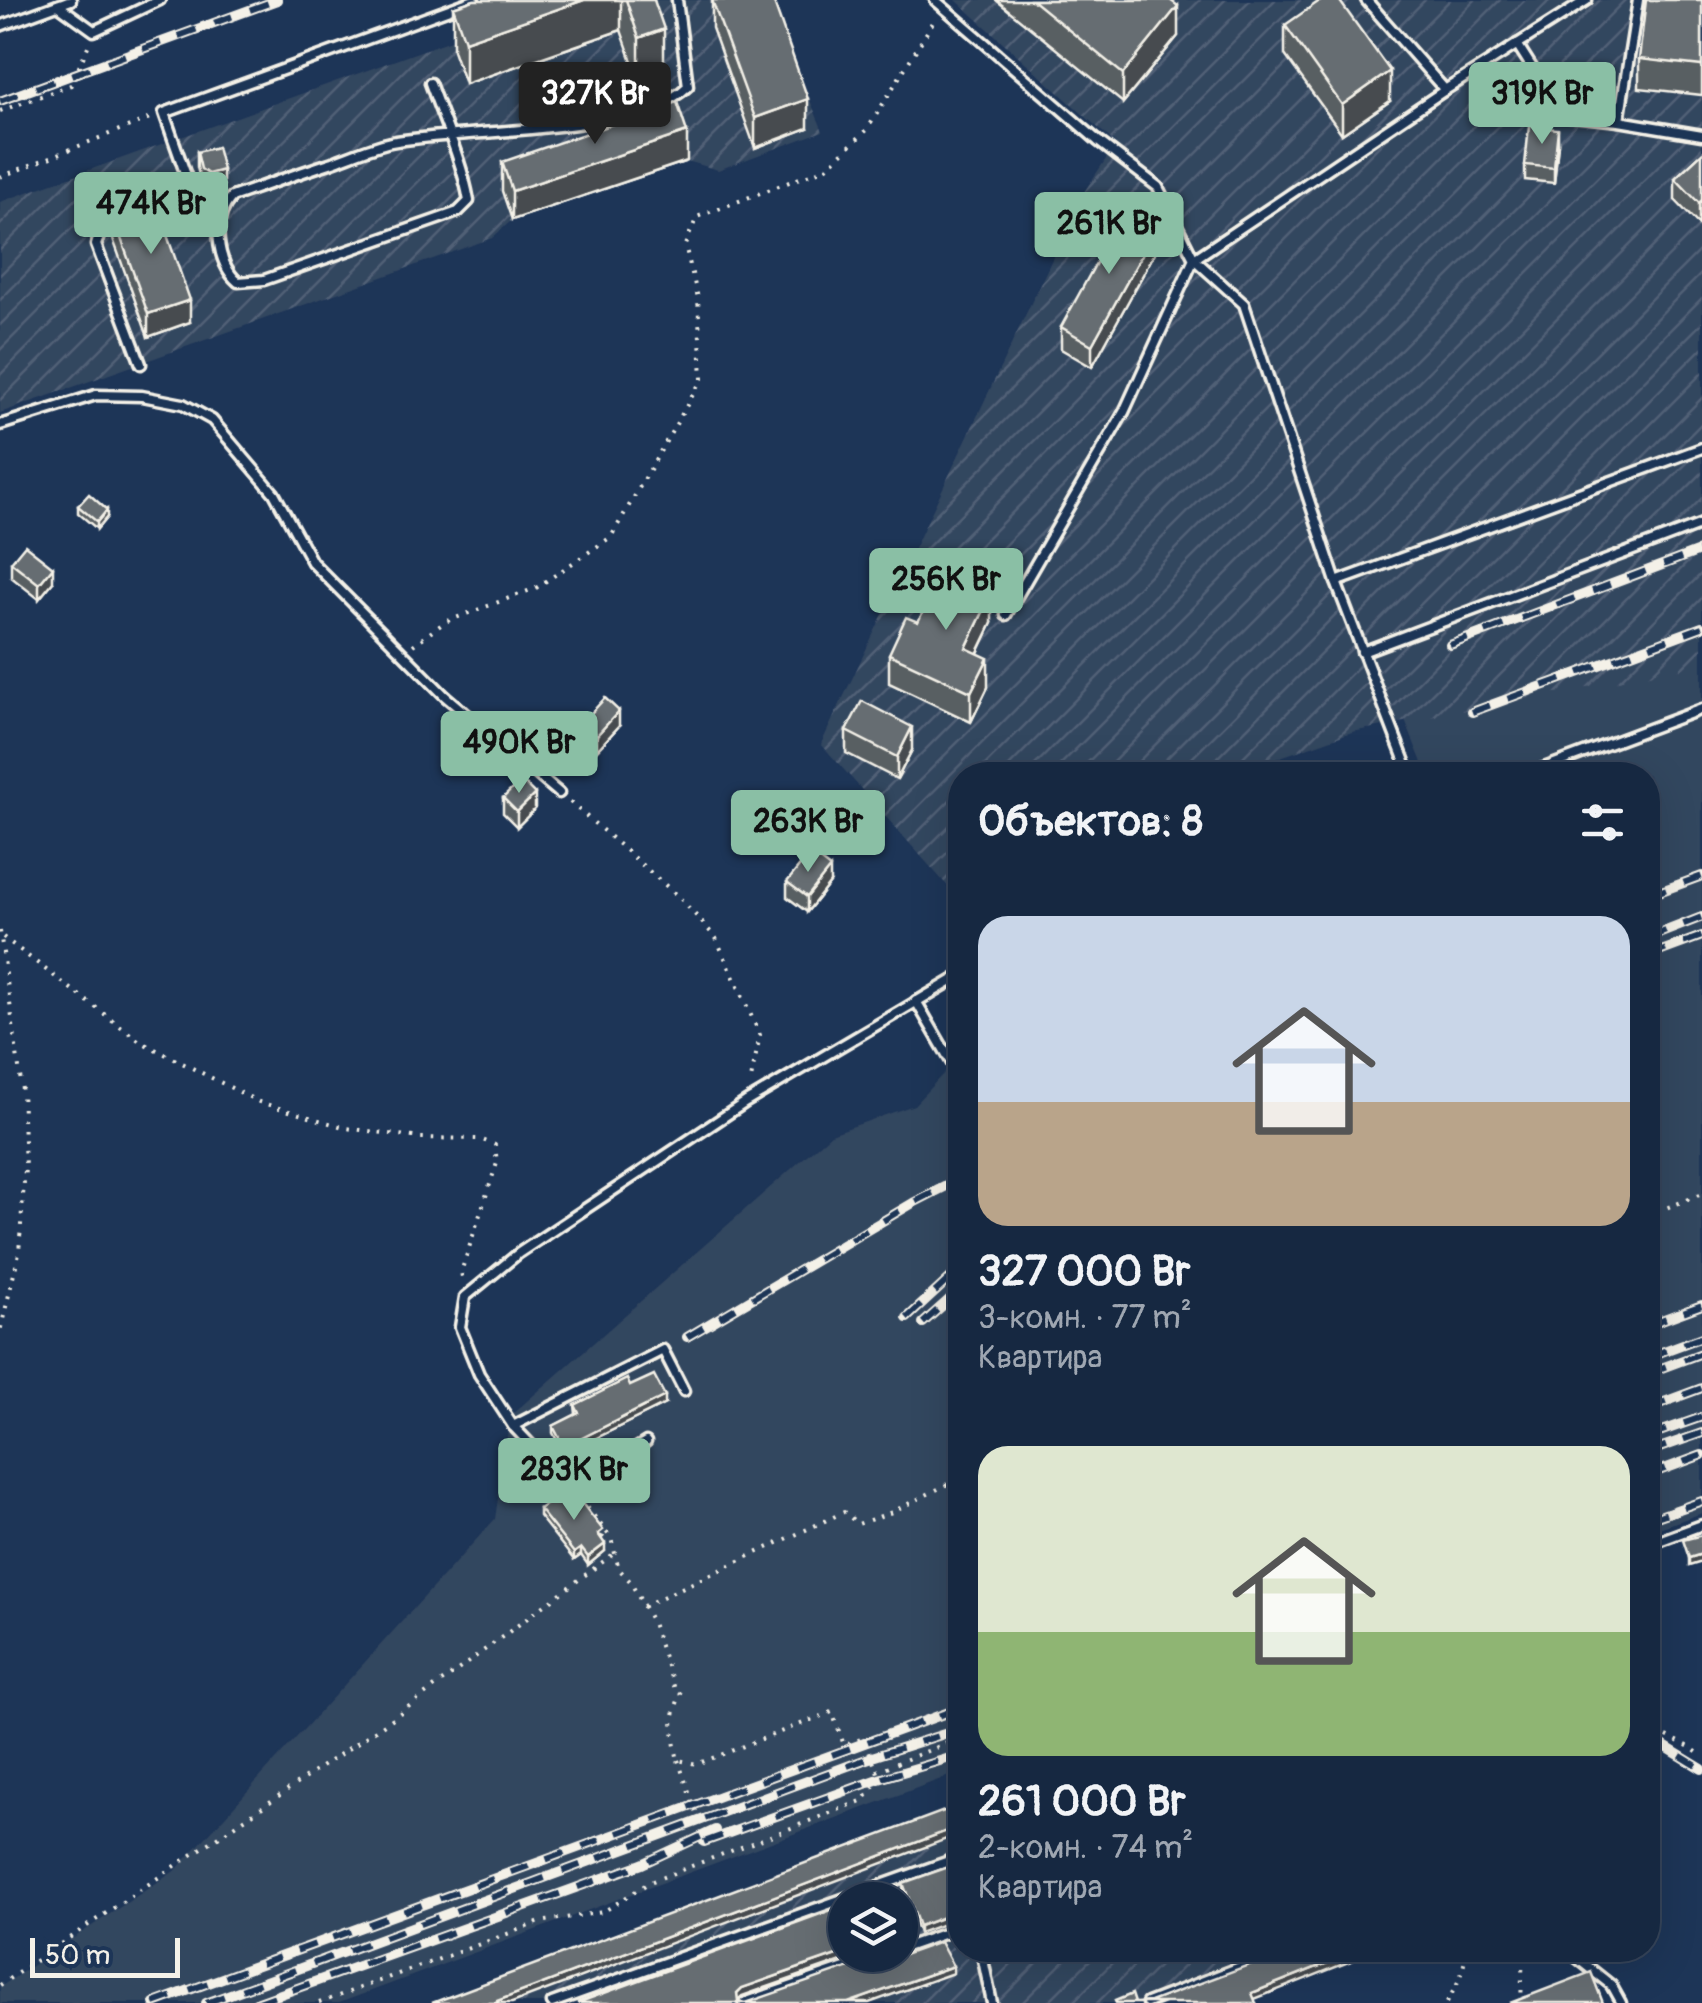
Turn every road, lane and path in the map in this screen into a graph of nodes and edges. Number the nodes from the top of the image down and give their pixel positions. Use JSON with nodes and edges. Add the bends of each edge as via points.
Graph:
{"nodes":[{"id":1,"x":70,"y":0,"type":"edge"},
{"id":2,"x":160,"y":0,"type":"edge"},
{"id":3,"x":474,"y":0,"type":"edge"},
{"id":4,"x":677,"y":0,"type":"edge"},
{"id":5,"x":1366,"y":0,"type":"edge"},
{"id":6,"x":1586,"y":0,"type":"edge"},
{"id":7,"x":1638,"y":0,"type":"edge"},
{"id":8,"x":939,"y":3,"type":"edge"},
{"id":9,"x":58,"y":6,"type":"junction"},
{"id":10,"x":0,"y":26,"type":"edge"},
{"id":11,"x":94,"y":30,"type":"junction"},
{"id":12,"x":1517,"y":44,"type":"junction"},
{"id":13,"x":430,"y":83,"type":"dead end"},
{"id":14,"x":1445,"y":90,"type":"junction"},
{"id":15,"x":0,"y":111,"type":"edge"},
{"id":16,"x":164,"y":113,"type":"junction"},
{"id":17,"x":1619,"y":122,"type":"junction"},
{"id":18,"x":1702,"y":134,"type":"edge"},
{"id":19,"x":450,"y":138,"type":"junction"},
{"id":20,"x":0,"y":177,"type":"edge"},
{"id":21,"x":211,"y":200,"type":"junction"},
{"id":22,"x":222,"y":208,"type":"junction"},
{"id":23,"x":1194,"y":259,"type":"junction"},
{"id":24,"x":141,"y":364,"type":"dead end"},
{"id":25,"x":0,"y":425,"type":"edge"},
{"id":26,"x":1702,"y":448,"type":"edge"},
{"id":27,"x":1702,"y":524,"type":"edge"},
{"id":28,"x":1336,"y":582,"type":"junction"},
{"id":29,"x":1006,"y":615,"type":"dead end"},
{"id":30,"x":403,"y":652,"type":"junction"},
{"id":31,"x":1362,"y":652,"type":"junction"},
{"id":32,"x":1702,"y":709,"type":"edge"},
{"id":33,"x":1405,"y":762,"type":"edge"},
{"id":34,"x":1561,"y":762,"type":"edge"},
{"id":35,"x":559,"y":793,"type":"joint"},
{"id":36,"x":0,"y":931,"type":"edge"},
{"id":37,"x":3,"y":937,"type":"junction"},
{"id":38,"x":948,"y":983,"type":"edge"},
{"id":39,"x":916,"y":1001,"type":"junction"},
{"id":40,"x":948,"y":1053,"type":"edge"},
{"id":41,"x":746,"y":1102,"type":"junction"},
{"id":42,"x":1702,"y":1194,"type":"edge"},
{"id":43,"x":1660,"y":1210,"type":"edge"},
{"id":44,"x":465,"y":1297,"type":"junction"},
{"id":45,"x":0,"y":1332,"type":"edge"},
{"id":46,"x":684,"y":1391,"type":"dead end"},
{"id":47,"x":514,"y":1426,"type":"junction"},
{"id":48,"x":646,"y":1442,"type":"dead end"},
{"id":49,"x":948,"y":1484,"type":"edge"},
{"id":50,"x":572,"y":1488,"type":"junction"},
{"id":51,"x":1702,"y":1524,"type":"edge"},
{"id":52,"x":1660,"y":1540,"type":"edge"},
{"id":53,"x":616,"y":1552,"type":"junction"},
{"id":54,"x":643,"y":1606,"type":"junction"},
{"id":55,"x":1660,"y":1733,"type":"edge"},
{"id":56,"x":948,"y":1743,"type":"edge"},
{"id":57,"x":1702,"y":1756,"type":"edge"},
{"id":58,"x":678,"y":1760,"type":"junction"},
{"id":59,"x":876,"y":1771,"type":"junction"},
{"id":60,"x":697,"y":1815,"type":"dead end"},
{"id":61,"x":948,"y":1861,"type":"edge"},
{"id":62,"x":893,"y":1882,"type":"edge"},
{"id":63,"x":828,"y":1905,"type":"edge"},
{"id":64,"x":948,"y":1932,"type":"edge"},
{"id":65,"x":918,"y":1942,"type":"edge"},
{"id":66,"x":983,"y":1962,"type":"edge"},
{"id":67,"x":1253,"y":1962,"type":"edge"},
{"id":68,"x":1465,"y":1962,"type":"edge"},
{"id":69,"x":1523,"y":1962,"type":"edge"},
{"id":70,"x":1582,"y":1962,"type":"edge"},
{"id":71,"x":833,"y":1972,"type":"edge"},
{"id":72,"x":0,"y":1985,"type":"edge"},
{"id":73,"x":319,"y":2003,"type":"edge"},
{"id":74,"x":552,"y":2003,"type":"edge"},
{"id":75,"x":744,"y":2003,"type":"edge"},
{"id":76,"x":992,"y":2003,"type":"edge"},
{"id":77,"x":1147,"y":2003,"type":"edge"},
{"id":78,"x":1447,"y":2003,"type":"edge"},
{"id":79,"x":1521,"y":2003,"type":"edge"},
{"id":80,"x":1621,"y":2003,"type":"edge"}],
"edges":[{"from":1,"to":9,"type":"lane"},
{"from":2,"to":11,"type":"lane"},
{"from":3,"to":16,"type":"lane"},
{"from":4,"to":19,"type":"lane","via":[[688,72],[688,86],[677,97],[612,116]]},
{"from":5,"to":14,"type":"lane"},
{"from":6,"to":12,"type":"lane"},
{"from":7,"to":17,"type":"lane"},
{"from":8,"to":23,"type":"lane","via":[[1158,187]]},
{"from":8,"to":30,"type":"path","via":[[867,130],[826,168],[696,216],[686,245],[698,298],[702,379],[610,537],[536,588],[445,622]]},
{"from":9,"to":10,"type":"lane"},
{"from":9,"to":11,"type":"lane"},
{"from":11,"to":15,"type":"path","via":[[71,85]]},
{"from":12,"to":14,"type":"lane"},
{"from":12,"to":17,"type":"lane","via":[[1562,115]]},
{"from":13,"to":19,"type":"lane"},
{"from":14,"to":23,"type":"lane"},
{"from":16,"to":20,"type":"path"},
{"from":16,"to":21,"type":"lane","via":[[188,184]]},
{"from":17,"to":18,"type":"lane"},
{"from":19,"to":22,"type":"lane","via":[[386,143],[232,197]]},
{"from":19,"to":22,"type":"lane","via":[[469,201],[458,212],[264,280],[238,282],[226,272]]},
{"from":21,"to":22,"type":"lane"},
{"from":21,"to":24,"type":"lane","via":[[101,231],[96,246]]},
{"from":23,"to":28,"type":"lane","via":[[1244,304]]},
{"from":23,"to":29,"type":"lane","via":[[1124,412]]},
{"from":25,"to":30,"type":"lane","via":[[96,395],[183,404],[212,420],[274,493],[312,562]]},
{"from":26,"to":28,"type":"lane"},
{"from":27,"to":31,"type":"lane"},
{"from":28,"to":31,"type":"lane"},
{"from":30,"to":35,"type":"lane"},
{"from":31,"to":33,"type":"lane"},
{"from":32,"to":34,"type":"lane"},
{"from":35,"to":41,"type":"path","via":[[716,938],[760,1036]]},
{"from":36,"to":37,"type":"path"},
{"from":37,"to":44,"type":"path","via":[[141,1042],[259,1102],[346,1128],[495,1145],[498,1162],[461,1272]]},
{"from":37,"to":45,"type":"path","via":[[25,1168],[19,1253]]},
{"from":38,"to":39,"type":"lane"},
{"from":39,"to":40,"type":"lane"},
{"from":39,"to":41,"type":"lane"},
{"from":41,"to":44,"type":"lane","via":[[518,1253]]},
{"from":42,"to":43,"type":"path"},
{"from":44,"to":47,"type":"lane","via":[[460,1327],[479,1374]]},
{"from":46,"to":47,"type":"lane","via":[[663,1350]]},
{"from":47,"to":50,"type":"lane"},
{"from":48,"to":50,"type":"lane"},
{"from":49,"to":54,"type":"path","via":[[858,1524],[844,1512]]},
{"from":50,"to":53,"type":"path"},
{"from":51,"to":52,"type":"lane"},
{"from":53,"to":54,"type":"path","via":[[619,1570]]},
{"from":53,"to":72,"type":"path","via":[[392,1718]]},
{"from":54,"to":58,"type":"path","via":[[681,1694],[672,1735]]},
{"from":55,"to":57,"type":"path"},
{"from":56,"to":59,"type":"path"},
{"from":58,"to":59,"type":"path","via":[[698,1764],[832,1712],[844,1746],[864,1738]]},
{"from":58,"to":60,"type":"path"},
{"from":59,"to":73,"type":"path","via":[[864,1800],[650,1882],[604,1912],[540,1922]]},
{"from":61,"to":62,"type":"lane"},
{"from":63,"to":74,"type":"lane"},
{"from":64,"to":65,"type":"lane"},
{"from":66,"to":76,"type":"lane"},
{"from":67,"to":77,"type":"lane"},
{"from":68,"to":78,"type":"path"},
{"from":69,"to":79,"type":"path"},
{"from":70,"to":80,"type":"lane"},
{"from":71,"to":75,"type":"lane"}]}
